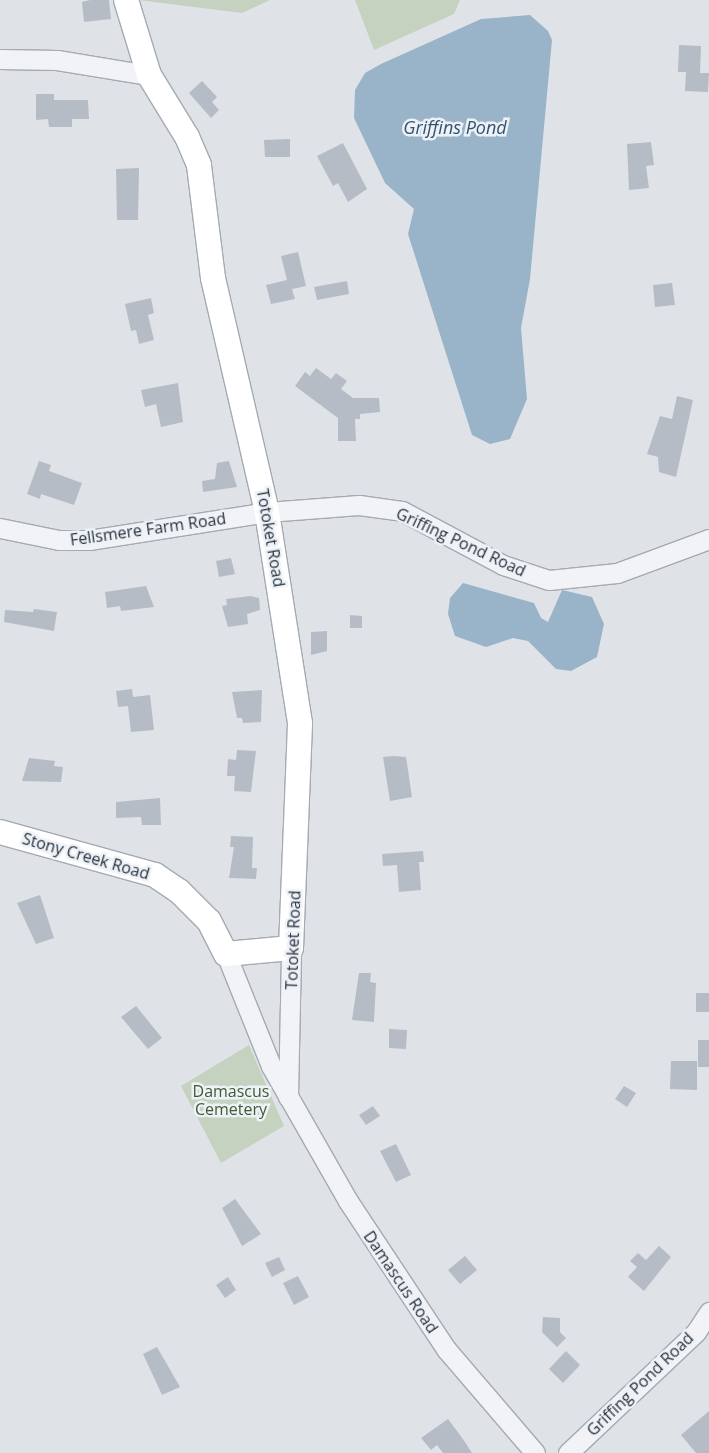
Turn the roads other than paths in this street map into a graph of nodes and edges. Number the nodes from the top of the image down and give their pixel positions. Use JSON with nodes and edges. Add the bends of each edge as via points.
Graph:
{"nodes":[{"id":1,"x":126,"y":0,"type":"edge"},
{"id":2,"x":0,"y":59,"type":"edge"},
{"id":3,"x":148,"y":75,"type":"junction"},
{"id":4,"x":267,"y":512,"type":"junction"},
{"id":5,"x":0,"y":528,"type":"edge"},
{"id":6,"x":709,"y":539,"type":"edge"},
{"id":7,"x":0,"y":832,"type":"edge"},
{"id":8,"x":291,"y":948,"type":"junction"},
{"id":9,"x":226,"y":954,"type":"junction"},
{"id":10,"x":288,"y":1097,"type":"junction"},
{"id":11,"x":709,"y":1312,"type":"edge"},
{"id":12,"x":535,"y":1453,"type":"edge"},
{"id":13,"x":568,"y":1453,"type":"edge"}],
"edges":[{"from":1,"to":3,"type":"main road","name":"Totoket Road"},
{"from":2,"to":3,"type":"street","via":[[57,60]]},
{"from":3,"to":4,"type":"main road","name":"Totoket Road","via":[[187,137],[199,165],[213,278]]},
{"from":4,"to":5,"type":"street","name":"Fellsmere Farm Road","via":[[89,540],[59,540]]},
{"from":4,"to":6,"type":"street","name":"Griffing Pond Road","via":[[346,504],[402,511],[504,565],[549,580],[617,573]]},
{"from":4,"to":8,"type":"main road","name":"Totoket Road","via":[[300,723]]},
{"from":7,"to":9,"type":"main road","name":"Stony Creek Road","via":[[156,875],[179,891],[208,921]]},
{"from":8,"to":9,"type":"main road"},
{"from":8,"to":10,"type":"street","name":"Totoket Road"},
{"from":9,"to":10,"type":"street","name":"Stony Creek Road","via":[[261,1043]]},
{"from":10,"to":12,"type":"street","name":"Damascus Road","via":[[402,1286],[446,1349]]},
{"from":11,"to":13,"type":"street","name":"Griffing Pond Road","via":[[696,1332]]}]}
